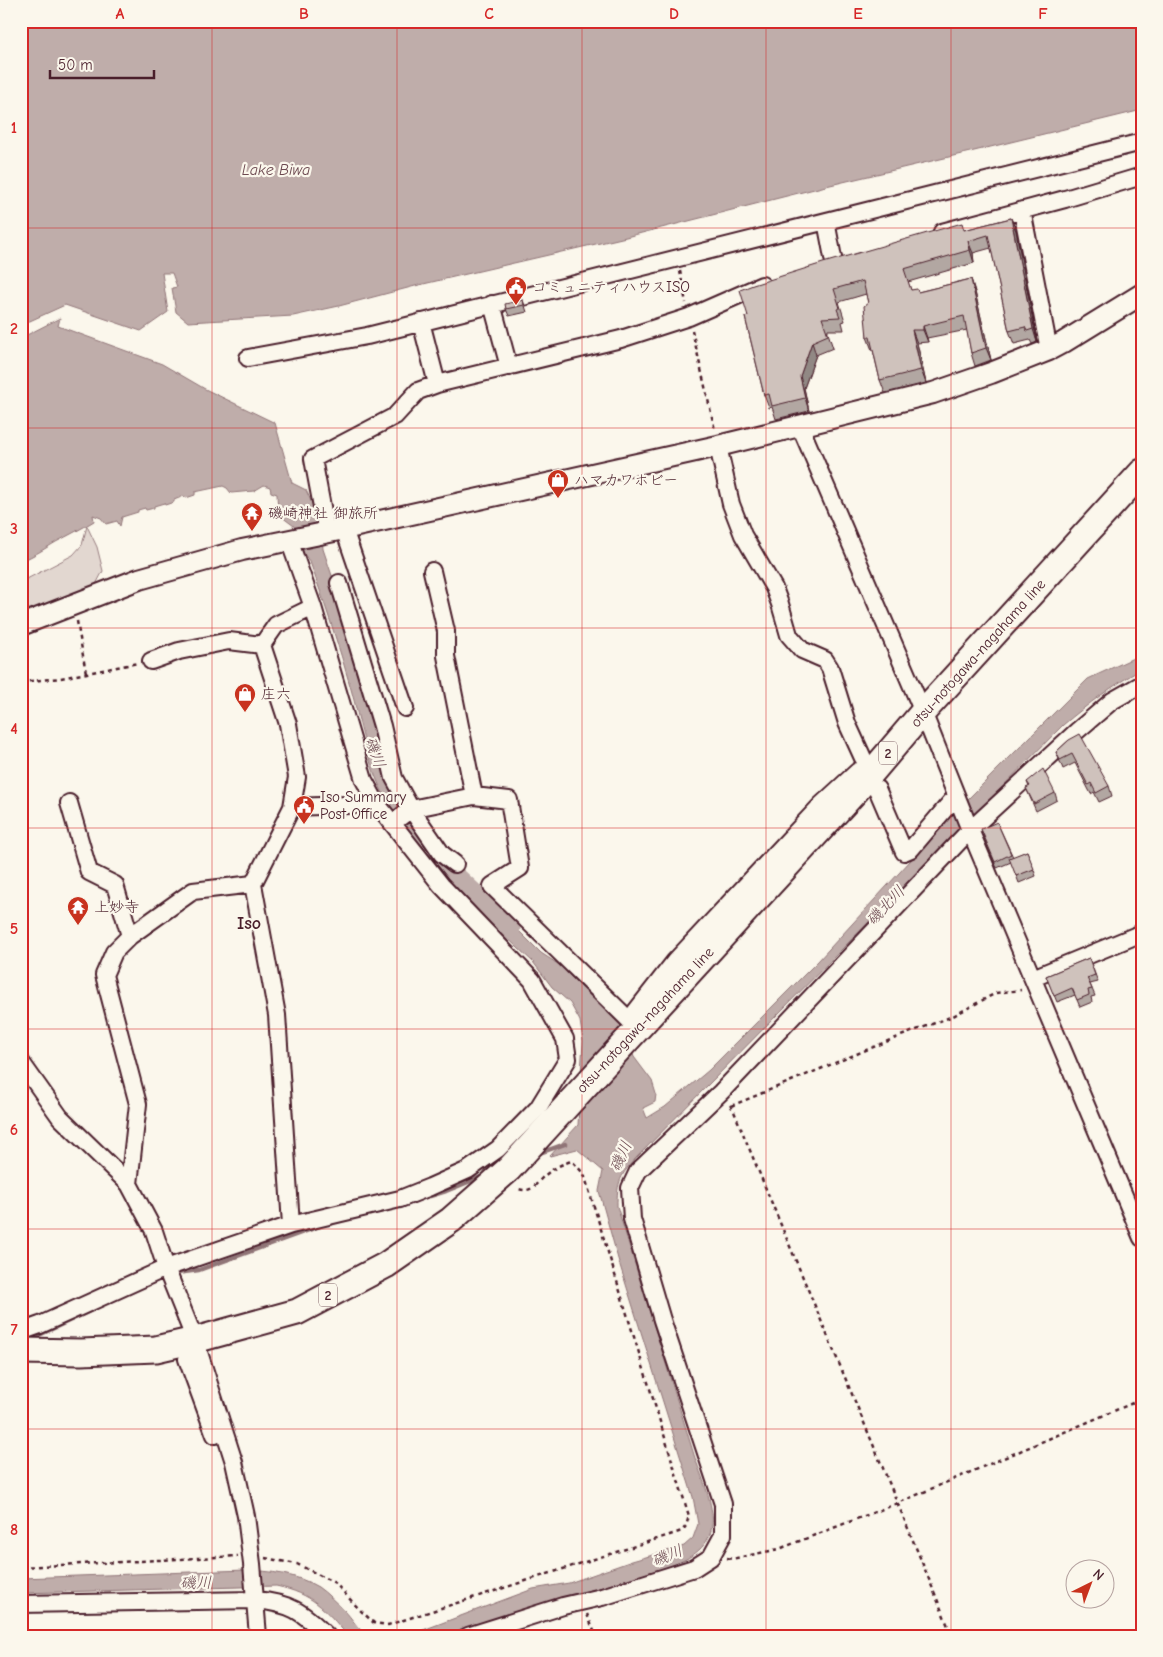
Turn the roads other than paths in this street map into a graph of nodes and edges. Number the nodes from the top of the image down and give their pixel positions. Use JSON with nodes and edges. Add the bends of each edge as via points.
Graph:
{"nodes":[{"id":1,"x":1142,"y":142,"type":"edge"},
{"id":2,"x":1142,"y":176,"type":"edge"},
{"id":3,"x":1022,"y":210,"type":"junction"},
{"id":4,"x":826,"y":221,"type":"junction"},
{"id":5,"x":926,"y":236,"type":"edge"},
{"id":6,"x":853,"y":257,"type":"edge"},
{"id":7,"x":834,"y":262,"type":"junction"},
{"id":8,"x":816,"y":268,"type":"edge"},
{"id":9,"x":781,"y":279,"type":"edge"},
{"id":10,"x":1142,"y":294,"type":"edge"},
{"id":11,"x":492,"y":304,"type":"junction"},
{"id":12,"x":421,"y":322,"type":"junction"},
{"id":13,"x":1049,"y":350,"type":"junction"},
{"id":14,"x":248,"y":358,"type":"dead end"},
{"id":15,"x":509,"y":367,"type":"junction"},
{"id":16,"x":437,"y":384,"type":"junction"},
{"id":17,"x":800,"y":426,"type":"junction"},
{"id":18,"x":718,"y":446,"type":"junction"},
{"id":19,"x":1142,"y":472,"type":"edge"},
{"id":20,"x":329,"y":532,"type":"junction"},
{"id":21,"x":289,"y":540,"type":"junction"},
{"id":22,"x":432,"y":571,"type":"dead end"},
{"id":23,"x":339,"y":583,"type":"dead end"},
{"id":24,"x":313,"y":607,"type":"junction"},
{"id":25,"x":21,"y":624,"type":"edge"},
{"id":26,"x":262,"y":646,"type":"junction"},
{"id":27,"x":151,"y":661,"type":"road end"},
{"id":28,"x":1142,"y":684,"type":"edge"},
{"id":29,"x":406,"y":708,"type":"dead end"},
{"id":30,"x":923,"y":712,"type":"junction"},
{"id":31,"x":865,"y":775,"type":"junction"},
{"id":32,"x":474,"y":796,"type":"junction"},
{"id":33,"x":957,"y":798,"type":"junction"},
{"id":34,"x":69,"y":803,"type":"dead end"},
{"id":35,"x":377,"y":804,"type":"junction"},
{"id":36,"x":292,"y":807,"type":"junction"},
{"id":37,"x":402,"y":816,"type":"junction"},
{"id":38,"x":969,"y":827,"type":"junction"},
{"id":39,"x":455,"y":864,"type":"dead end"},
{"id":40,"x":254,"y":884,"type":"junction"},
{"id":41,"x":1142,"y":933,"type":"edge"},
{"id":42,"x":130,"y":936,"type":"junction"},
{"id":43,"x":1034,"y":983,"type":"junction"},
{"id":44,"x":21,"y":1062,"type":"edge"},
{"id":45,"x":546,"y":1115,"type":"junction"},
{"id":46,"x":129,"y":1184,"type":"junction"},
{"id":47,"x":291,"y":1225,"type":"junction"},
{"id":48,"x":1142,"y":1238,"type":"edge"},
{"id":49,"x":166,"y":1268,"type":"junction"},
{"id":50,"x":21,"y":1329,"type":"edge"},
{"id":51,"x":186,"y":1343,"type":"junction"},
{"id":52,"x":21,"y":1351,"type":"edge"},
{"id":53,"x":254,"y":1596,"type":"junction"},
{"id":54,"x":21,"y":1604,"type":"edge"},
{"id":55,"x":258,"y":1636,"type":"edge"},
{"id":56,"x":327,"y":1636,"type":"edge"},
{"id":57,"x":468,"y":1636,"type":"edge"}],
"edges":[{"from":1,"to":4,"type":"street"},
{"from":2,"to":3,"type":"street"},
{"from":3,"to":5,"type":"street"},
{"from":3,"to":13,"type":"street"},
{"from":4,"to":7,"type":"street"},
{"from":4,"to":11,"type":"street"},
{"from":6,"to":7,"type":"street"},
{"from":7,"to":8,"type":"street"},
{"from":9,"to":15,"type":"street","via":[[689,317]]},
{"from":10,"to":13,"type":"street"},
{"from":11,"to":12,"type":"street"},
{"from":11,"to":15,"type":"street"},
{"from":12,"to":14,"type":"street","via":[[367,336]]},
{"from":12,"to":16,"type":"street"},
{"from":13,"to":17,"type":"street","via":[[933,393]]},
{"from":15,"to":16,"type":"street"},
{"from":16,"to":20,"type":"street","via":[[418,391],[395,416],[313,459]]},
{"from":17,"to":18,"type":"street"},
{"from":17,"to":30,"type":"street"},
{"from":18,"to":20,"type":"street"},
{"from":18,"to":31,"type":"street","via":[[731,504],[743,535],[774,588],[789,635],[802,650],[825,660],[830,668]]},
{"from":19,"to":30,"type":"main road","name":"otsu-notogawa-nagahama line","number":"2"},
{"from":20,"to":21,"type":"street"},
{"from":20,"to":29,"type":"street"},
{"from":21,"to":24,"type":"street"},
{"from":21,"to":25,"type":"street","via":[[188,564]]},
{"from":22,"to":32,"type":"street","via":[[446,631],[446,656]]},
{"from":23,"to":37,"type":"street","via":[[382,726]]},
{"from":24,"to":26,"type":"street","via":[[276,625]]},
{"from":24,"to":35,"type":"street","via":[[364,780]]},
{"from":26,"to":27,"type":"street","via":[[229,641]]},
{"from":26,"to":36,"type":"street","via":[[288,724],[297,777]]},
{"from":28,"to":38,"type":"street","via":[[1112,701]]},
{"from":30,"to":31,"type":"main road","name":"otsu-notogawa-nagahama line","number":"2"},
{"from":30,"to":33,"type":"street"},
{"from":31,"to":32,"type":"street","via":[[821,805],[675,961],[629,1020],[492,886],[520,868],[509,800]]},
{"from":31,"to":33,"type":"street","via":[[904,852],[911,849]]},
{"from":31,"to":45,"type":"main road","name":"otsu-notogawa-nagahama line","number":"2","via":[[633,1034],[572,1099]]},
{"from":32,"to":37,"type":"street"},
{"from":33,"to":38,"type":"street"},
{"from":34,"to":42,"type":"street","via":[[89,872],[115,886]]},
{"from":35,"to":36,"type":"street"},
{"from":35,"to":37,"type":"street"},
{"from":36,"to":40,"type":"street"},
{"from":37,"to":39,"type":"street"},
{"from":37,"to":45,"type":"street","via":[[441,885],[532,980],[565,1039],[568,1059]]},
{"from":38,"to":43,"type":"street"},
{"from":38,"to":57,"type":"street","via":[[721,1092],[638,1171],[630,1188],[632,1220],[724,1504],[723,1535],[711,1557],[694,1568]]},
{"from":40,"to":42,"type":"street","via":[[193,891]]},
{"from":40,"to":47,"type":"street","via":[[277,1015]]},
{"from":41,"to":43,"type":"street"},
{"from":42,"to":46,"type":"street","via":[[114,952],[104,975],[138,1104]]},
{"from":43,"to":48,"type":"street"},
{"from":44,"to":46,"type":"street","via":[[60,1117]]},
{"from":45,"to":47,"type":"street","via":[[460,1173],[400,1199]]},
{"from":45,"to":51,"type":"main road","name":"otsu-notogawa-nagahama line","number":"2","via":[[502,1175],[451,1220],[386,1265],[297,1312]]},
{"from":46,"to":49,"type":"street","via":[[154,1231]]},
{"from":47,"to":49,"type":"street"},
{"from":49,"to":50,"type":"street","via":[[40,1326]]},
{"from":49,"to":51,"type":"street"},
{"from":51,"to":52,"type":"main road","name":"otsu-notogawa-nagahama line","number":"2","via":[[156,1349]]},
{"from":51,"to":53,"type":"street","via":[[234,1462],[246,1516]]},
{"from":53,"to":54,"type":"street"},
{"from":53,"to":55,"type":"street"},
{"from":53,"to":56,"type":"street","via":[[294,1608]]}]}
